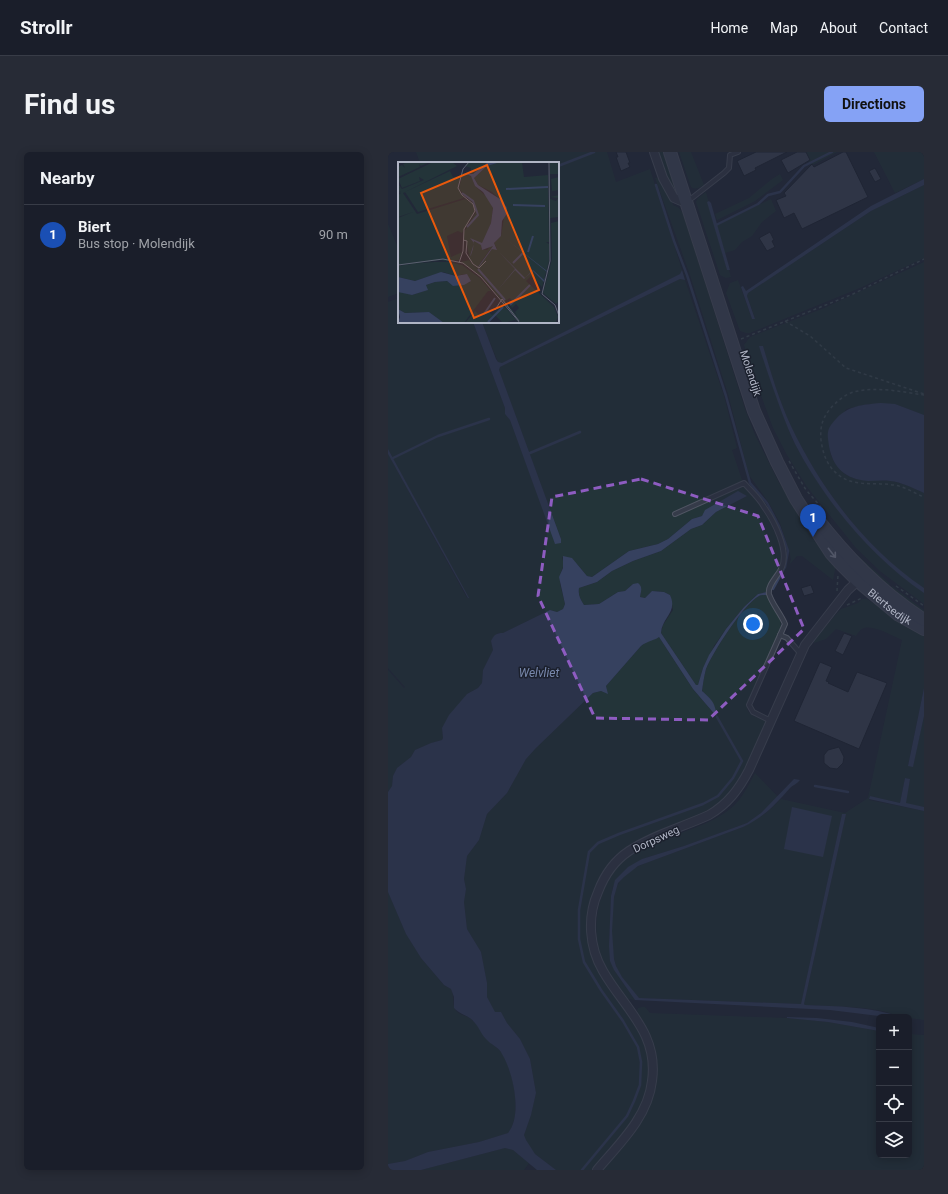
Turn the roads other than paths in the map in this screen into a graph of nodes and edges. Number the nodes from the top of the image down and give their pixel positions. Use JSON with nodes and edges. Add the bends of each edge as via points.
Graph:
{"nodes":[{"id":1,"x":654,"y":152,"type":"edge"},
{"id":2,"x":670,"y":152,"type":"edge"},
{"id":3,"x":738,"y":152,"type":"edge"},
{"id":4,"x":685,"y":200,"type":"junction"},
{"id":5,"x":783,"y":472,"type":"junction"},
{"id":6,"x":675,"y":514,"type":"dead end"},
{"id":7,"x":862,"y":578,"type":"junction"},
{"id":8,"x":924,"y":620,"type":"edge"},
{"id":9,"x":924,"y":629,"type":"edge"},
{"id":10,"x":780,"y":635,"type":"junction"},
{"id":11,"x":800,"y":653,"type":"junction"},
{"id":12,"x":771,"y":721,"type":"junction"},
{"id":13,"x":597,"y":1170,"type":"edge"}],
"edges":[{"from":1,"to":4,"type":"street","via":[[663,178],[674,198]]},
{"from":2,"to":4,"type":"main road","name":"Molendijk"},
{"from":3,"to":4,"type":"lane","via":[[730,155],[728,168],[724,173],[692,198]]},
{"from":4,"to":5,"type":"main road","name":"Molendijk","via":[[737,339],[754,411]]},
{"from":5,"to":7,"type":"main road","name":"Molendijk"},
{"from":5,"to":7,"type":"main road","name":"Molendijk","one_way":true,"via":[[796,500],[831,553],[840,563]]},
{"from":6,"to":10,"type":"lane","via":[[744,483],[764,506],[774,524],[785,556],[783,566],[769,588],[769,594],[785,624]]},
{"from":7,"to":8,"type":"main road","name":"Biertsedijk"},
{"from":7,"to":9,"type":"main road","name":"Biertsedijk","via":[[899,615]]},
{"from":7,"to":11,"type":"street","name":"Dorpsweg","via":[[848,590]]},
{"from":10,"to":11,"type":"lane","via":[[787,638]]},
{"from":10,"to":12,"type":"lane","via":[[749,705],[753,712]]},
{"from":11,"to":12,"type":"street","name":"Dorpsweg"},
{"from":12,"to":13,"type":"street","name":"Dorpsweg","via":[[746,776],[727,803],[709,816],[638,845],[612,866],[596,896],[591,933],[598,962],[645,1034],[653,1069],[650,1094],[643,1111]]}]}
